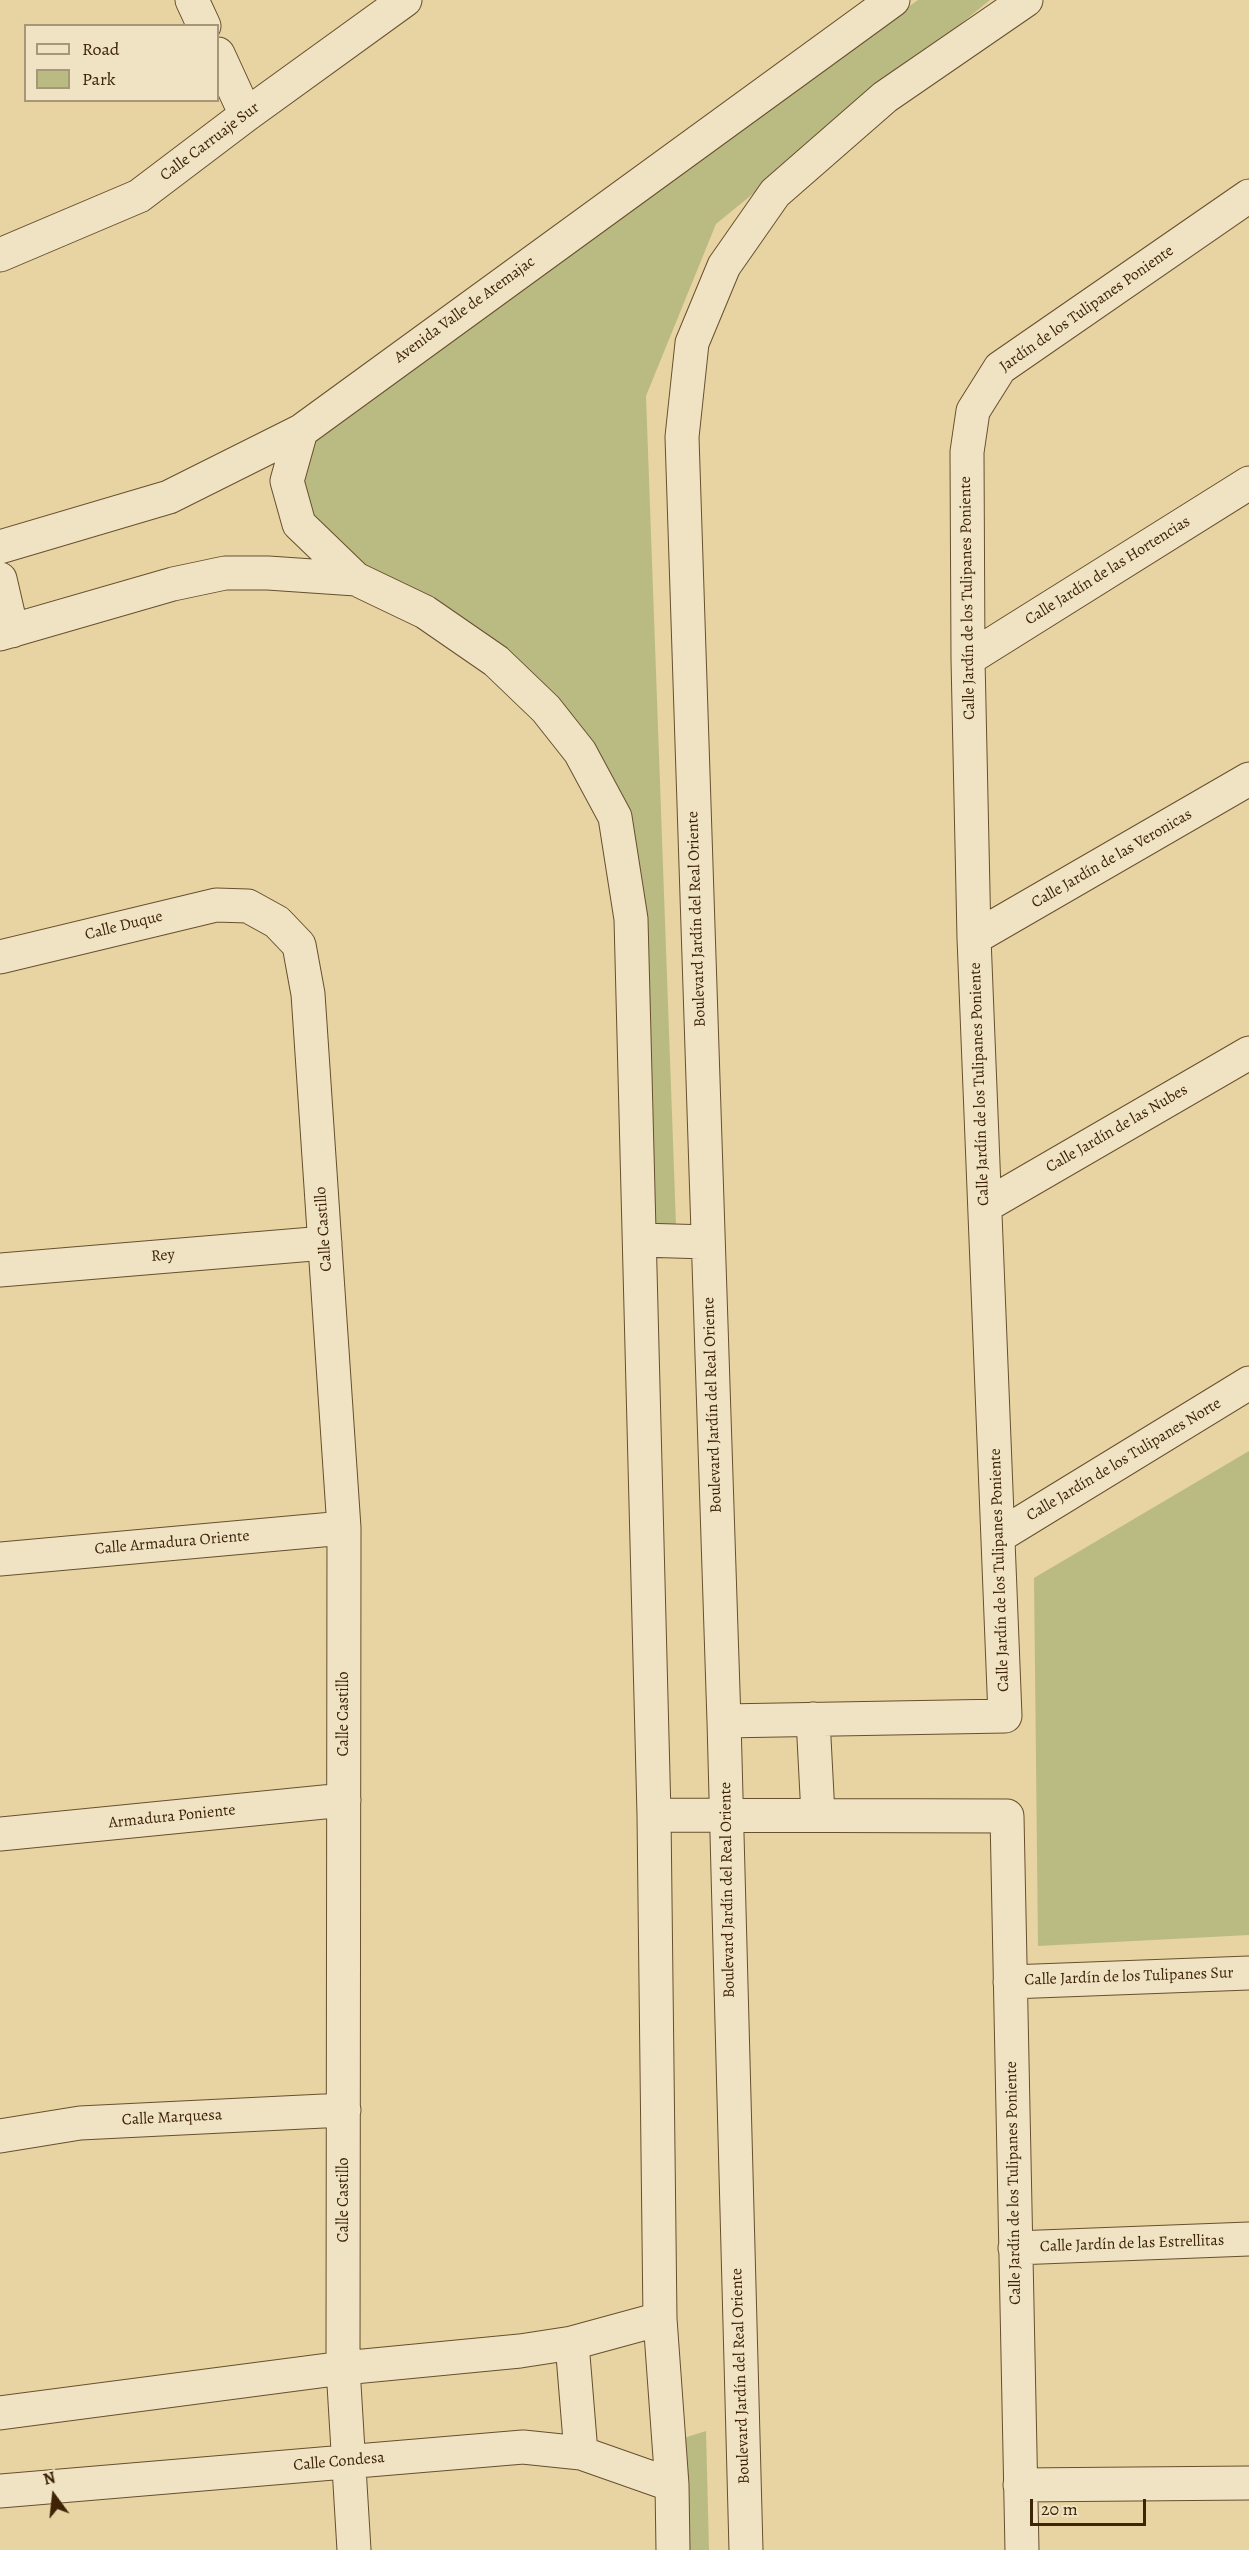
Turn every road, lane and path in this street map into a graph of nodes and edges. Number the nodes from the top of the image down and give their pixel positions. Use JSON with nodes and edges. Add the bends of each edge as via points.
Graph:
{"nodes":[{"id":1,"x":192,"y":0,"type":"edge"},
{"id":2,"x":405,"y":0,"type":"edge"},
{"id":3,"x":893,"y":0,"type":"edge"},
{"id":4,"x":1026,"y":0,"type":"edge"},
{"id":5,"x":203,"y":24,"type":"edge"},
{"id":6,"x":219,"y":56,"type":"edge"},
{"id":7,"x":246,"y":115,"type":"junction"},
{"id":8,"x":1249,"y":196,"type":"edge"},
{"id":9,"x":0,"y":255,"type":"edge"},
{"id":10,"x":301,"y":431,"type":"junction"},
{"id":11,"x":967,"y":452,"type":"joint"},
{"id":12,"x":1249,"y":483,"type":"edge"},
{"id":13,"x":0,"y":547,"type":"edge"},
{"id":14,"x":0,"y":579,"type":"edge"},
{"id":15,"x":356,"y":579,"type":"junction"},
{"id":16,"x":6,"y":633,"type":"edge"},
{"id":17,"x":968,"y":659,"type":"junction"},
{"id":18,"x":1249,"y":779,"type":"edge"},
{"id":19,"x":248,"y":906,"type":"joint"},
{"id":20,"x":974,"y":938,"type":"junction"},
{"id":21,"x":0,"y":957,"type":"edge"},
{"id":22,"x":1249,"y":1053,"type":"edge"},
{"id":23,"x":985,"y":1206,"type":"junction"},
{"id":24,"x":640,"y":1240,"type":"junction"},
{"id":25,"x":708,"y":1242,"type":"junction"},
{"id":26,"x":325,"y":1243,"type":"junction"},
{"id":27,"x":0,"y":1270,"type":"edge"},
{"id":28,"x":1249,"y":1383,"type":"edge"},
{"id":29,"x":344,"y":1528,"type":"junction"},
{"id":30,"x":999,"y":1536,"type":"junction"},
{"id":31,"x":0,"y":1559,"type":"edge"},
{"id":32,"x":813,"y":1719,"type":"junction"},
{"id":33,"x":724,"y":1721,"type":"junction"},
{"id":34,"x":344,"y":1800,"type":"junction"},
{"id":35,"x":726,"y":1814,"type":"junction"},
{"id":36,"x":654,"y":1815,"type":"junction"},
{"id":37,"x":818,"y":1815,"type":"junction"},
{"id":38,"x":0,"y":1834,"type":"edge"},
{"id":39,"x":1249,"y":1973,"type":"edge"},
{"id":40,"x":1010,"y":1982,"type":"junction"},
{"id":41,"x":344,"y":2110,"type":"junction"},
{"id":42,"x":0,"y":2136,"type":"edge"},
{"id":43,"x":1249,"y":2240,"type":"edge"},
{"id":44,"x":1016,"y":2248,"type":"junction"},
{"id":45,"x":660,"y":2319,"type":"junction"},
{"id":46,"x":572,"y":2343,"type":"junction"},
{"id":47,"x":344,"y":2368,"type":"junction"},
{"id":48,"x":0,"y":2413,"type":"edge"},
{"id":49,"x":581,"y":2453,"type":"junction"},
{"id":50,"x":348,"y":2461,"type":"junction"},
{"id":51,"x":1249,"y":2483,"type":"edge"},
{"id":52,"x":672,"y":2485,"type":"junction"},
{"id":53,"x":1020,"y":2485,"type":"junction"},
{"id":54,"x":0,"y":2491,"type":"edge"},
{"id":55,"x":354,"y":2550,"type":"edge"},
{"id":56,"x":673,"y":2550,"type":"edge"},
{"id":57,"x":746,"y":2550,"type":"edge"},
{"id":58,"x":1022,"y":2550,"type":"edge"}],
"edges":[{"from":1,"to":5,"type":"street"},
{"from":2,"to":7,"type":"street","name":"Calle Carruaje Sur"},
{"from":3,"to":10,"type":"street","name":"Avenida Valle de Atemajac"},
{"from":4,"to":25,"type":"street","name":"Boulevard Jardín del Real Oriente","via":[[885,97],[776,193],[724,266],[692,343],[682,437]]},
{"from":6,"to":7,"type":"street"},
{"from":7,"to":9,"type":"street","name":"Calle Carruaje Sur","via":[[139,196]]},
{"from":8,"to":11,"type":"street","name":"Jardín de los Tulipanes Poniente","via":[[1000,368],[973,411]]},
{"from":10,"to":13,"type":"street","name":"Avenida Valle de Atemajac","via":[[169,497]]},
{"from":10,"to":15,"type":"street","via":[[287,482],[298,524]]},
{"from":11,"to":17,"type":"street","name":"Calle Jardín de los Tulipanes Poniente"},
{"from":12,"to":17,"type":"street","name":"Calle Jardín de las Hortencias"},
{"from":14,"to":16,"type":"street"},
{"from":15,"to":16,"type":"street","via":[[225,573]]},
{"from":15,"to":24,"type":"street","via":[[425,612],[496,661],[546,709],[580,752],[615,817],[631,919]]},
{"from":17,"to":20,"type":"street","name":"Calle Jardín de los Tulipanes Poniente"},
{"from":18,"to":20,"type":"street","name":"Calle Jardín de las Veronicas"},
{"from":19,"to":21,"type":"street","name":"Calle Duque","via":[[216,904],[180,911]]},
{"from":19,"to":26,"type":"street","name":"Calle Castillo","via":[[277,922],[299,945],[308,994]]},
{"from":20,"to":23,"type":"street","name":"Calle Jardín de los Tulipanes Poniente"},
{"from":22,"to":23,"type":"street","name":"Calle Jardín de las Nubes"},
{"from":23,"to":30,"type":"street","name":"Calle Jardín de los Tulipanes Poniente"},
{"from":24,"to":25,"type":"street"},
{"from":24,"to":36,"type":"street"},
{"from":25,"to":33,"type":"street","name":"Boulevard Jardín del Real Oriente"},
{"from":26,"to":27,"type":"street","name":"Rey"},
{"from":26,"to":29,"type":"street","name":"Calle Castillo"},
{"from":28,"to":30,"type":"street","name":"Calle Jardín de los Tulipanes Norte"},
{"from":29,"to":31,"type":"street","name":"Calle Armadura Oriente"},
{"from":29,"to":34,"type":"street","name":"Calle Castillo"},
{"from":30,"to":32,"type":"street","name":"Calle Jardín de los Tulipanes Poniente","via":[[1005,1716]]},
{"from":32,"to":33,"type":"street"},
{"from":32,"to":37,"type":"street"},
{"from":33,"to":35,"type":"street","name":"Boulevard Jardín del Real Oriente"},
{"from":34,"to":38,"type":"street","name":"Armadura Poniente"},
{"from":34,"to":41,"type":"street","name":"Calle Castillo"},
{"from":35,"to":36,"type":"street"},
{"from":35,"to":37,"type":"street"},
{"from":35,"to":57,"type":"street","name":"Boulevard Jardín del Real Oriente"},
{"from":36,"to":45,"type":"street"},
{"from":37,"to":40,"type":"street","name":"Calle Jardín de los Tulipanes Poniente","via":[[1006,1816]]},
{"from":39,"to":40,"type":"street","name":"Calle Jardín de los Tulipanes Sur"},
{"from":40,"to":44,"type":"street","name":"Calle Jardín de los Tulipanes Poniente"},
{"from":41,"to":42,"type":"street","name":"Calle Marquesa","via":[[80,2122]]},
{"from":41,"to":47,"type":"street","name":"Calle Castillo"},
{"from":43,"to":44,"type":"street","name":"Calle Jardín de las Estrellitas"},
{"from":44,"to":53,"type":"street","name":"Calle Jardín de los Tulipanes Poniente"},
{"from":45,"to":46,"type":"street"},
{"from":45,"to":52,"type":"street"},
{"from":46,"to":47,"type":"street"},
{"from":46,"to":49,"type":"street"},
{"from":47,"to":48,"type":"street"},
{"from":47,"to":50,"type":"street","name":"Calle Castillo"},
{"from":49,"to":50,"type":"street","name":"Calle Condesa","via":[[523,2447]]},
{"from":49,"to":52,"type":"street","name":"Calle Condesa"},
{"from":50,"to":54,"type":"street","name":"Calle Condesa"},
{"from":50,"to":55,"type":"street","name":"Calle Castillo"},
{"from":51,"to":53,"type":"street"},
{"from":52,"to":56,"type":"street"},
{"from":53,"to":58,"type":"street","name":"Calle Jardín de los Tulipanes Poniente"}]}
